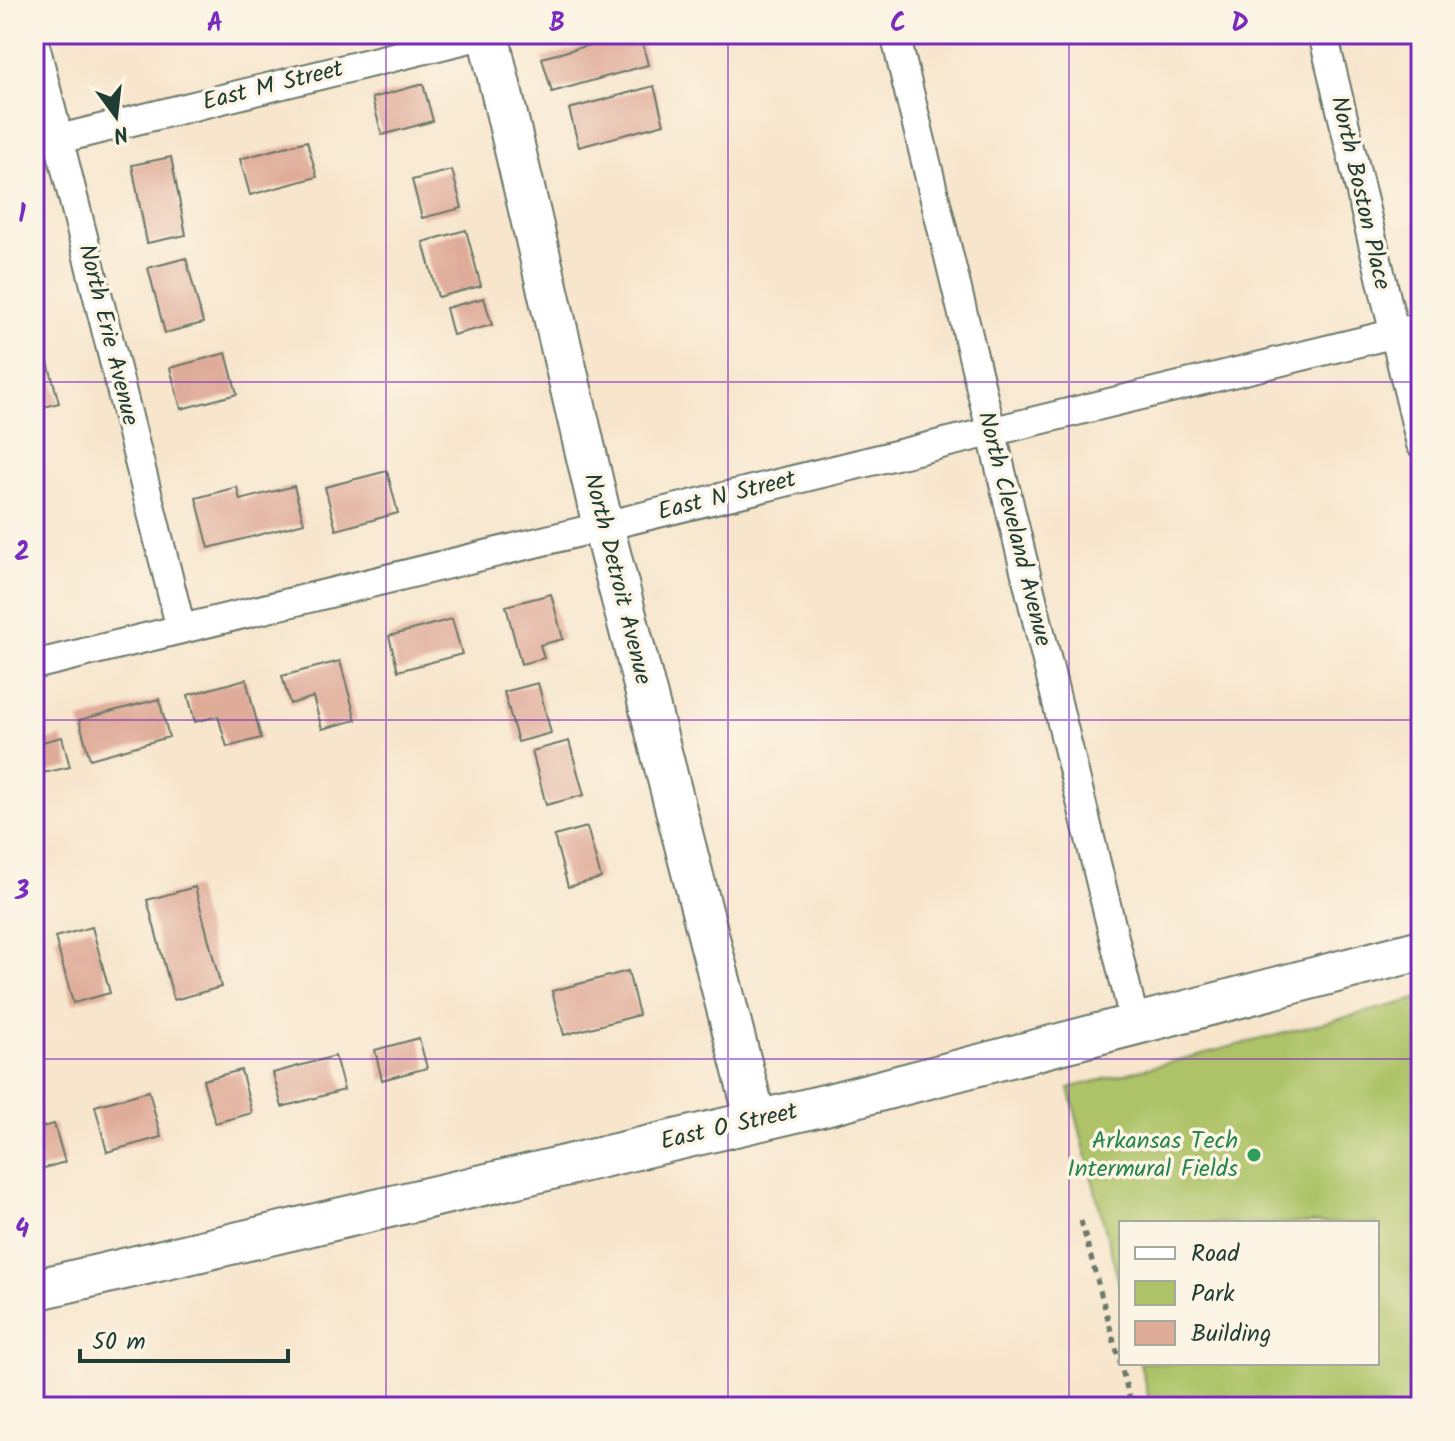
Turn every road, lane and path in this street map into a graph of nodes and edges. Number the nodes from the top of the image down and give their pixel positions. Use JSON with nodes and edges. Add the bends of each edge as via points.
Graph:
{"nodes":[{"id":1,"x":488,"y":34,"type":"edge"},
{"id":2,"x":895,"y":34,"type":"edge"},
{"id":3,"x":1323,"y":34,"type":"edge"},
{"id":4,"x":34,"y":41,"type":"edge"},
{"id":5,"x":59,"y":139,"type":"junction"},
{"id":6,"x":1421,"y":327,"type":"edge"},
{"id":7,"x":1393,"y":334,"type":"junction"},
{"id":8,"x":990,"y":432,"type":"junction"},
{"id":9,"x":1421,"y":444,"type":"edge"},
{"id":10,"x":603,"y":526,"type":"junction"},
{"id":11,"x":181,"y":629,"type":"junction"},
{"id":12,"x":34,"y":665,"type":"edge"},
{"id":13,"x":1421,"y":950,"type":"edge"},
{"id":14,"x":1135,"y":1024,"type":"junction"},
{"id":15,"x":756,"y":1121,"type":"junction"},
{"id":16,"x":1081,"y":1221,"type":"dead end"},
{"id":17,"x":34,"y":1290,"type":"edge"},
{"id":18,"x":1119,"y":1360,"type":"edge"},
{"id":19,"x":1120,"y":1365,"type":"edge"},
{"id":20,"x":1132,"y":1407,"type":"edge"}],
"edges":[{"from":1,"to":5,"type":"street","name":"East M Street"},
{"from":1,"to":10,"type":"street","name":"North Detroit Avenue"},
{"from":2,"to":8,"type":"street","name":"North Cleveland Avenue"},
{"from":3,"to":7,"type":"street","name":"North Boston Place"},
{"from":4,"to":5,"type":"street","name":"North Erie Avenue"},
{"from":5,"to":11,"type":"street","name":"North Erie Avenue"},
{"from":6,"to":7,"type":"street","name":"East N Street"},
{"from":7,"to":8,"type":"street","name":"East N Street"},
{"from":7,"to":9,"type":"street","name":"North Boston Place"},
{"from":8,"to":10,"type":"street","name":"East N Street"},
{"from":8,"to":14,"type":"street","name":"North Cleveland Avenue"},
{"from":10,"to":11,"type":"street","name":"East N Street"},
{"from":10,"to":15,"type":"street","name":"North Detroit Avenue"},
{"from":11,"to":12,"type":"street","name":"East N Street"},
{"from":13,"to":14,"type":"street","name":"East O Street"},
{"from":14,"to":15,"type":"street","name":"East O Street"},
{"from":15,"to":17,"type":"street","name":"East O Street"},
{"from":16,"to":18,"type":"path"},
{"from":19,"to":20,"type":"path"}]}
